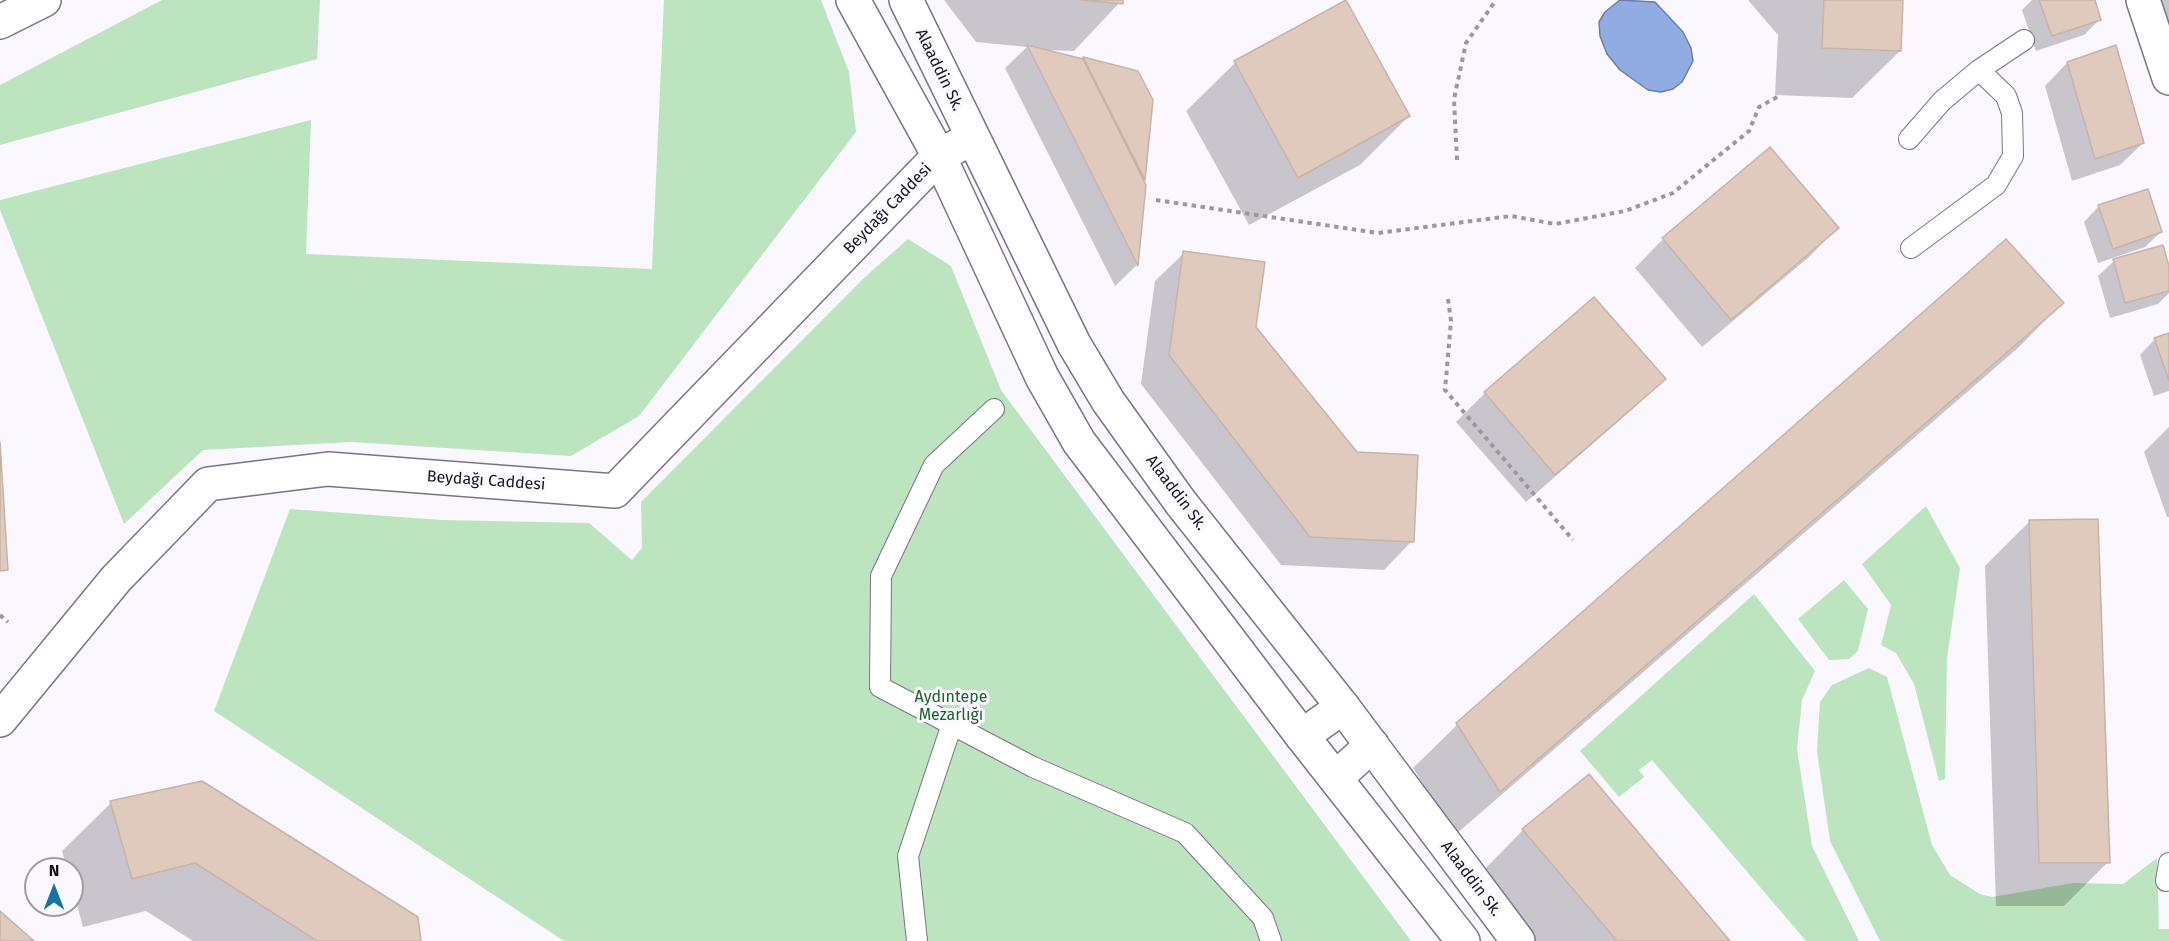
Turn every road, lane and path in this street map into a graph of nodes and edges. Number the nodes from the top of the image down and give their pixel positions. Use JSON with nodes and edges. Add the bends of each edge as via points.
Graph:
{"nodes":[{"id":1,"x":44,"y":0,"type":"edge"},
{"id":2,"x":853,"y":0,"type":"edge"},
{"id":3,"x":906,"y":0,"type":"edge"},
{"id":4,"x":1496,"y":0,"type":"edge"},
{"id":5,"x":2143,"y":0,"type":"edge"},
{"id":6,"x":0,"y":22,"type":"edge"},
{"id":7,"x":2024,"y":40,"type":"dead end"},
{"id":8,"x":1979,"y":70,"type":"junction"},
{"id":9,"x":2169,"y":78,"type":"edge"},
{"id":10,"x":1779,"y":96,"type":"dead end"},
{"id":11,"x":972,"y":138,"type":"junction"},
{"id":12,"x":1908,"y":139,"type":"dead end"},
{"id":13,"x":939,"y":156,"type":"junction"},
{"id":14,"x":1457,"y":160,"type":"dead end"},
{"id":15,"x":1156,"y":200,"type":"dead end"},
{"id":16,"x":1911,"y":248,"type":"dead end"},
{"id":17,"x":1448,"y":299,"type":"dead end"},
{"id":18,"x":994,"y":409,"type":"dead end"},
{"id":19,"x":1573,"y":540,"type":"dead end"},
{"id":20,"x":0,"y":615,"type":"edge"},
{"id":21,"x":8,"y":622,"type":"dead end"},
{"id":22,"x":1343,"y":707,"type":"junction"},
{"id":23,"x":0,"y":720,"type":"edge"},
{"id":24,"x":952,"y":724,"type":"junction"},
{"id":25,"x":1302,"y":736,"type":"junction"},
{"id":26,"x":1372,"y":745,"type":"junction"},
{"id":27,"x":1337,"y":777,"type":"junction"},
{"id":28,"x":916,"y":941,"type":"edge"},
{"id":29,"x":1271,"y":941,"type":"edge"},
{"id":30,"x":1463,"y":941,"type":"edge"},
{"id":31,"x":1518,"y":941,"type":"edge"}],
"edges":[{"from":1,"to":6,"type":"street"},
{"from":2,"to":13,"type":"street"},
{"from":3,"to":11,"type":"street","name":"Alaaddin Sk."},
{"from":4,"to":14,"type":"path","via":[[1466,43],[1454,99]]},
{"from":5,"to":9,"type":"street"},
{"from":7,"to":8,"type":"lane"},
{"from":8,"to":12,"type":"lane","via":[[1942,101]]},
{"from":8,"to":16,"type":"lane","via":[[2006,96],[2012,113],[2013,156],[1996,185]]},
{"from":10,"to":15,"type":"path","via":[[1759,107],[1749,131],[1673,193],[1625,211],[1555,224],[1511,216],[1378,233]]},
{"from":11,"to":13,"type":"street"},
{"from":11,"to":22,"type":"street","name":"Alaaddin Sk.","via":[[1074,344],[1108,401],[1181,503]]},
{"from":13,"to":23,"type":"street","name":"Beydağı Caddesi","via":[[615,491],[328,469],[208,484],[116,579]]},
{"from":13,"to":25,"type":"street","via":[[1042,377],[1079,442]]},
{"from":17,"to":19,"type":"path","via":[[1451,321],[1445,390]]},
{"from":18,"to":24,"type":"lane","via":[[934,465],[881,576],[880,687]]},
{"from":20,"to":21,"type":"path"},
{"from":22,"to":25,"type":"street"},
{"from":22,"to":26,"type":"street","name":"Alaaddin Sk."},
{"from":24,"to":28,"type":"lane","via":[[908,856]]},
{"from":24,"to":29,"type":"lane","via":[[1033,767],[1185,832],[1263,918]]},
{"from":25,"to":27,"type":"street"},
{"from":26,"to":27,"type":"street"},
{"from":26,"to":31,"type":"street","name":"Alaaddin Sk."},
{"from":27,"to":30,"type":"street"}]}
